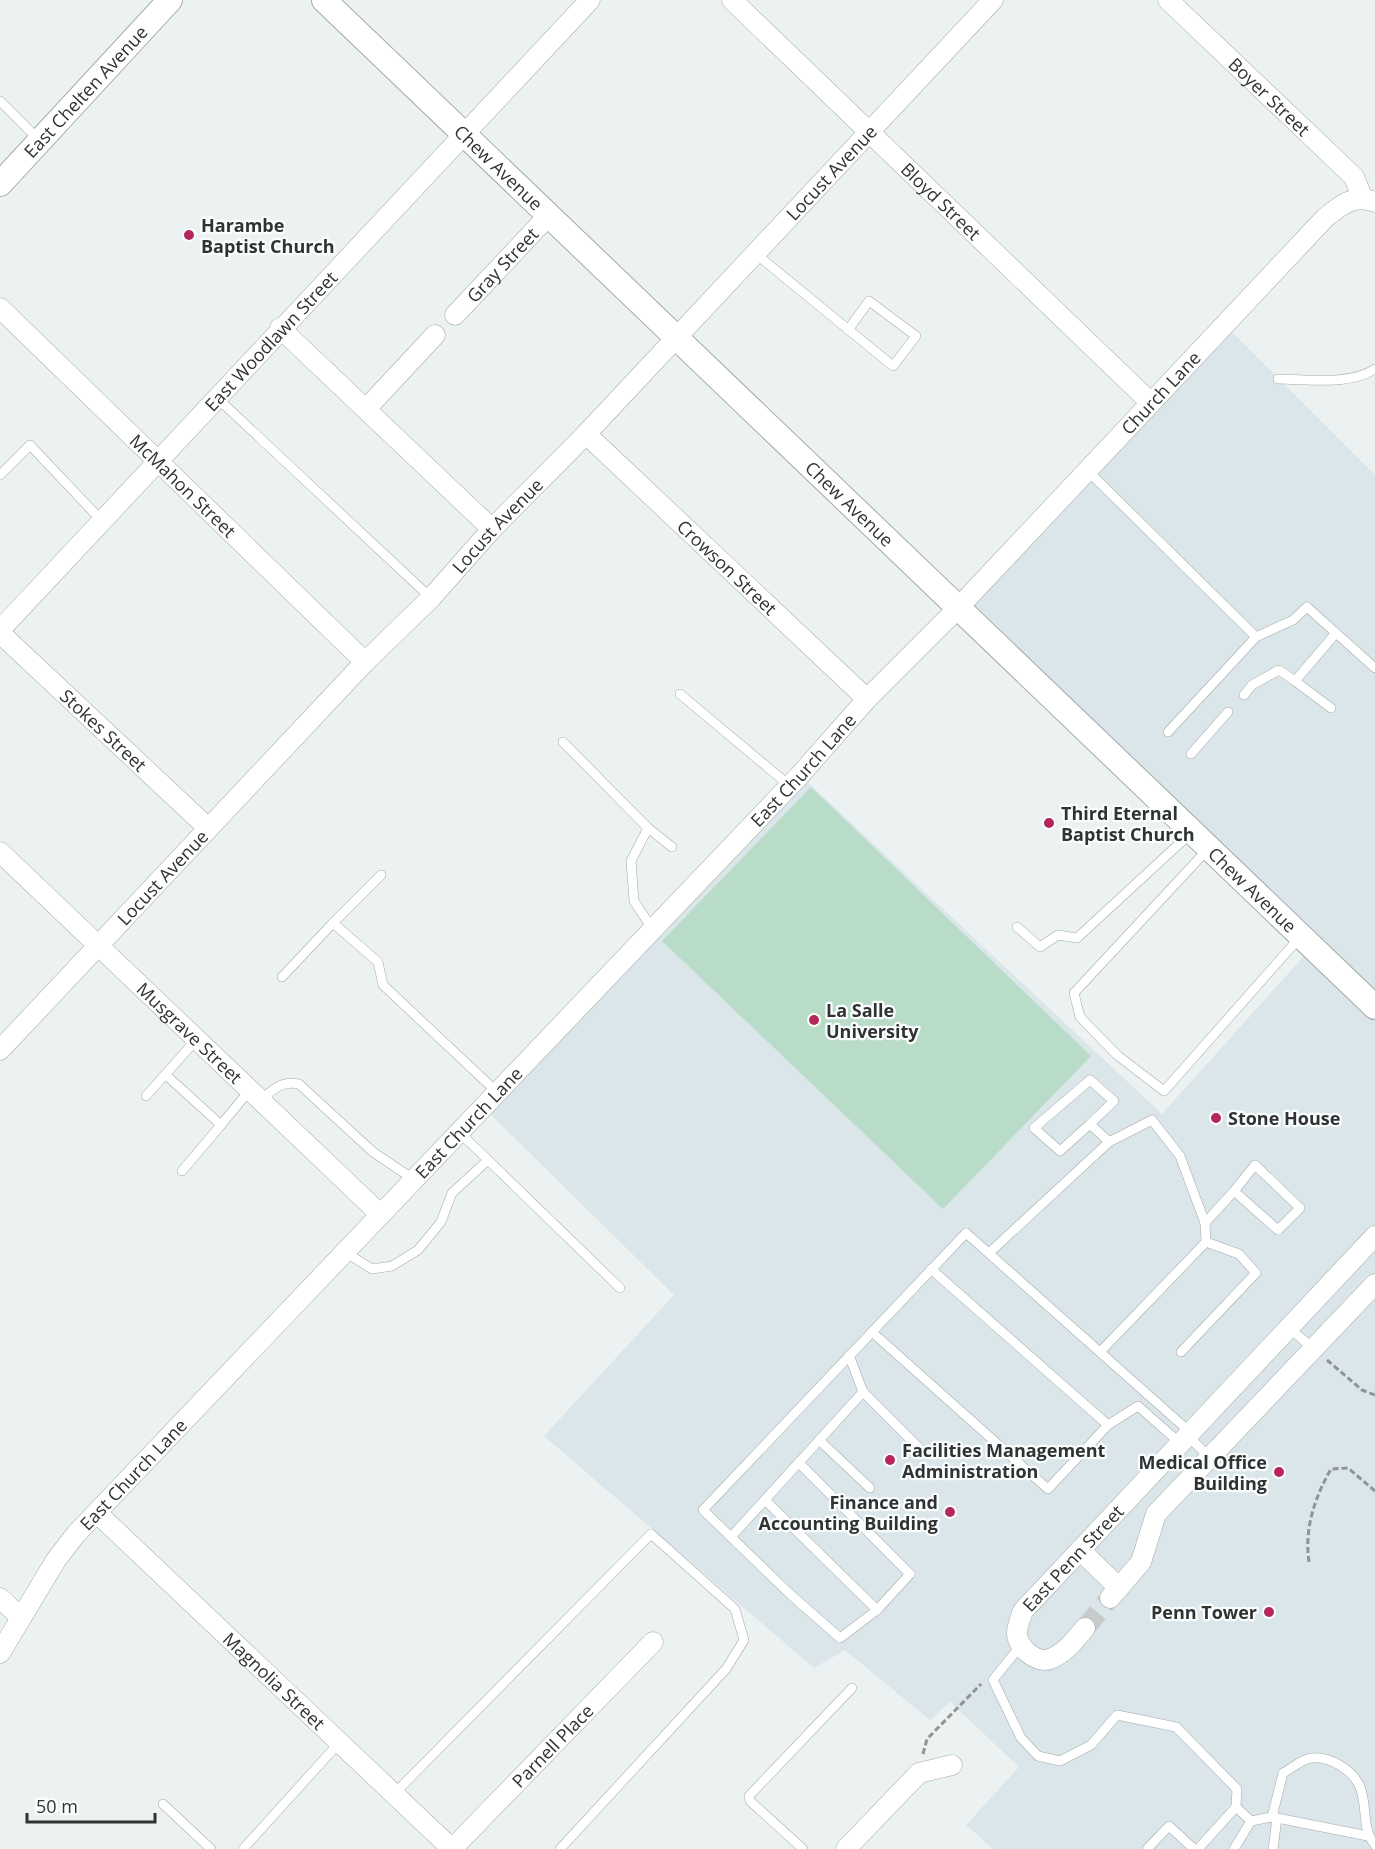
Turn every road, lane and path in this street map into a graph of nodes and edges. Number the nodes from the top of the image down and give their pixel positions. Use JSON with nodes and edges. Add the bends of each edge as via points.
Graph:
{"nodes":[{"id":1,"x":170,"y":0,"type":"edge"},
{"id":2,"x":324,"y":0,"type":"edge"},
{"id":3,"x":590,"y":0,"type":"edge"},
{"id":4,"x":732,"y":0,"type":"edge"},
{"id":5,"x":993,"y":0,"type":"edge"},
{"id":6,"x":1168,"y":0,"type":"edge"},
{"id":7,"x":0,"y":101,"type":"edge"},
{"id":8,"x":869,"y":131,"type":"junction"},
{"id":9,"x":464,"y":134,"type":"junction"},
{"id":10,"x":40,"y":141,"type":"junction"},
{"id":11,"x":0,"y":184,"type":"edge"},
{"id":12,"x":1369,"y":199,"type":"edge"},
{"id":13,"x":549,"y":215,"type":"junction"},
{"id":14,"x":756,"y":254,"type":"junction"},
{"id":15,"x":0,"y":308,"type":"edge"},
{"id":16,"x":455,"y":315,"type":"dead end"},
{"id":17,"x":280,"y":328,"type":"junction"},
{"id":18,"x":848,"y":330,"type":"junction"},
{"id":19,"x":435,"y":335,"type":"dead end"},
{"id":20,"x":676,"y":338,"type":"junction"},
{"id":21,"x":1375,"y":369,"type":"edge"},
{"id":22,"x":1278,"y":379,"type":"dead end"},
{"id":23,"x":216,"y":397,"type":"junction"},
{"id":24,"x":1149,"y":402,"type":"junction"},
{"id":25,"x":366,"y":409,"type":"junction"},
{"id":26,"x":586,"y":434,"type":"junction"},
{"id":27,"x":157,"y":461,"type":"junction"},
{"id":28,"x":1086,"y":469,"type":"junction"},
{"id":29,"x":0,"y":475,"type":"edge"},
{"id":30,"x":101,"y":520,"type":"junction"},
{"id":31,"x":492,"y":529,"type":"junction"},
{"id":32,"x":431,"y":598,"type":"junction"},
{"id":33,"x":957,"y":609,"type":"junction"},
{"id":34,"x":0,"y":632,"type":"edge"},
{"id":35,"x":1336,"y":633,"type":"junction"},
{"id":36,"x":1256,"y":637,"type":"junction"},
{"id":37,"x":365,"y":662,"type":"junction"},
{"id":38,"x":1375,"y":668,"type":"edge"},
{"id":39,"x":1295,"y":681,"type":"junction"},
{"id":40,"x":680,"y":694,"type":"dead end"},
{"id":41,"x":1244,"y":694,"type":"dead end"},
{"id":42,"x":867,"y":699,"type":"junction"},
{"id":43,"x":1331,"y":708,"type":"dead end"},
{"id":44,"x":1228,"y":712,"type":"dead end"},
{"id":45,"x":1168,"y":732,"type":"dead end"},
{"id":46,"x":563,"y":742,"type":"dead end"},
{"id":47,"x":1191,"y":754,"type":"dead end"},
{"id":48,"x":790,"y":786,"type":"junction"},
{"id":49,"x":208,"y":828,"type":"junction"},
{"id":50,"x":648,"y":828,"type":"junction"},
{"id":51,"x":1200,"y":840,"type":"junction"},
{"id":52,"x":672,"y":847,"type":"dead end"},
{"id":53,"x":0,"y":852,"type":"edge"},
{"id":54,"x":381,"y":875,"type":"dead end"},
{"id":55,"x":333,"y":923,"type":"junction"},
{"id":56,"x":1017,"y":927,"type":"dead end"},
{"id":57,"x":653,"y":930,"type":"junction"},
{"id":58,"x":1301,"y":936,"type":"junction"},
{"id":59,"x":98,"y":945,"type":"junction"},
{"id":60,"x":282,"y":977,"type":"dead end"},
{"id":61,"x":1375,"y":1007,"type":"edge"},
{"id":62,"x":196,"y":1041,"type":"junction"},
{"id":63,"x":0,"y":1050,"type":"edge"},
{"id":64,"x":166,"y":1075,"type":"junction"},
{"id":65,"x":498,"y":1093,"type":"junction"},
{"id":66,"x":146,"y":1096,"type":"dead end"},
{"id":67,"x":254,"y":1096,"type":"junction"},
{"id":68,"x":1090,"y":1124,"type":"junction"},
{"id":69,"x":221,"y":1125,"type":"junction"},
{"id":70,"x":460,"y":1133,"type":"junction"},
{"id":71,"x":1109,"y":1142,"type":"junction"},
{"id":72,"x":488,"y":1160,"type":"junction"},
{"id":73,"x":182,"y":1172,"type":"dead end"},
{"id":74,"x":413,"y":1179,"type":"junction"},
{"id":75,"x":1234,"y":1191,"type":"junction"},
{"id":76,"x":380,"y":1214,"type":"junction"},
{"id":77,"x":1205,"y":1223,"type":"junction"},
{"id":78,"x":1375,"y":1236,"type":"edge"},
{"id":79,"x":1206,"y":1242,"type":"junction"},
{"id":80,"x":345,"y":1252,"type":"junction"},
{"id":81,"x":988,"y":1253,"type":"junction"},
{"id":82,"x":931,"y":1269,"type":"junction"},
{"id":83,"x":1375,"y":1284,"type":"edge"},
{"id":84,"x":620,"y":1288,"type":"dead end"},
{"id":85,"x":1290,"y":1329,"type":"junction"},
{"id":86,"x":872,"y":1332,"type":"junction"},
{"id":87,"x":1314,"y":1349,"type":"junction"},
{"id":88,"x":1100,"y":1352,"type":"junction"},
{"id":89,"x":1181,"y":1352,"type":"dead end"},
{"id":90,"x":849,"y":1355,"type":"junction"},
{"id":91,"x":863,"y":1392,"type":"junction"},
{"id":92,"x":1375,"y":1395,"type":"edge"},
{"id":93,"x":1108,"y":1425,"type":"junction"},
{"id":94,"x":1187,"y":1438,"type":"junction"},
{"id":95,"x":819,"y":1440,"type":"junction"},
{"id":96,"x":920,"y":1448,"type":"dead end"},
{"id":97,"x":1210,"y":1458,"type":"junction"},
{"id":98,"x":799,"y":1463,"type":"junction"},
{"id":99,"x":870,"y":1488,"type":"dead end"},
{"id":100,"x":1375,"y":1491,"type":"edge"},
{"id":101,"x":765,"y":1500,"type":"junction"},
{"id":102,"x":98,"y":1513,"type":"junction"},
{"id":103,"x":731,"y":1537,"type":"junction"},
{"id":104,"x":1080,"y":1550,"type":"junction"},
{"id":105,"x":1309,"y":1562,"type":"dead end"},
{"id":106,"x":0,"y":1598,"type":"edge"},
{"id":107,"x":877,"y":1610,"type":"junction"},
{"id":108,"x":21,"y":1618,"type":"junction"},
{"id":109,"x":1085,"y":1628,"type":"tunnel mouth"},
{"id":110,"x":653,"y":1642,"type":"dead end"},
{"id":111,"x":1021,"y":1645,"type":"junction"},
{"id":112,"x":0,"y":1653,"type":"edge"},
{"id":113,"x":989,"y":1676,"type":"dead end"},
{"id":114,"x":852,"y":1688,"type":"dead end"},
{"id":115,"x":338,"y":1744,"type":"junction"},
{"id":116,"x":952,"y":1766,"type":"dead end"},
{"id":117,"x":919,"y":1773,"type":"junction"},
{"id":118,"x":394,"y":1795,"type":"junction"},
{"id":119,"x":163,"y":1804,"type":"dead end"},
{"id":120,"x":1236,"y":1808,"type":"junction"},
{"id":121,"x":1274,"y":1817,"type":"junction"},
{"id":122,"x":1251,"y":1821,"type":"junction"},
{"id":123,"x":1368,"y":1836,"type":"junction"},
{"id":124,"x":857,"y":1845,"type":"edge"},
{"id":125,"x":1375,"y":1845,"type":"edge"},
{"id":126,"x":211,"y":1849,"type":"edge"},
{"id":127,"x":243,"y":1849,"type":"edge"},
{"id":128,"x":452,"y":1849,"type":"edge"},
{"id":129,"x":560,"y":1849,"type":"edge"},
{"id":130,"x":803,"y":1849,"type":"edge"},
{"id":131,"x":1147,"y":1849,"type":"edge"},
{"id":132,"x":1196,"y":1849,"type":"edge"},
{"id":133,"x":1234,"y":1849,"type":"edge"},
{"id":134,"x":1273,"y":1849,"type":"edge"}],
"edges":[{"from":1,"to":10,"type":"street","name":"East Chelten Avenue"},
{"from":2,"to":9,"type":"street","name":"Chew Avenue"},
{"from":3,"to":9,"type":"street","name":"East Woodlawn Street"},
{"from":4,"to":8,"type":"street","name":"Bloyd Street"},
{"from":5,"to":8,"type":"street","name":"Locust Avenue"},
{"from":6,"to":12,"type":"street","name":"Boyer Street","via":[[1354,177]]},
{"from":7,"to":10,"type":"lane"},
{"from":8,"to":14,"type":"street","name":"Locust Avenue"},
{"from":8,"to":24,"type":"street","name":"Bloyd Street"},
{"from":9,"to":13,"type":"street","name":"Chew Avenue"},
{"from":9,"to":17,"type":"street","name":"East Woodlawn Street"},
{"from":10,"to":11,"type":"street","name":"East Chelten Avenue"},
{"from":12,"to":24,"type":"street","name":"Church Lane","via":[[1345,202],[1325,218],[1226,326]]},
{"from":13,"to":16,"type":"street","name":"Gray Street"},
{"from":13,"to":20,"type":"street","name":"Chew Avenue"},
{"from":14,"to":18,"type":"lane"},
{"from":14,"to":20,"type":"street","name":"Locust Avenue"},
{"from":15,"to":27,"type":"street","name":"McMahon Street"},
{"from":17,"to":23,"type":"street","name":"East Woodlawn Street"},
{"from":17,"to":25,"type":"street"},
{"from":18,"to":18,"type":"lane","via":[[893,366],[916,336],[869,301]]},
{"from":19,"to":25,"type":"street"},
{"from":20,"to":26,"type":"street","name":"Locust Avenue"},
{"from":20,"to":33,"type":"street","name":"Chew Avenue"},
{"from":21,"to":22,"type":"lane","via":[[1344,379]]},
{"from":23,"to":27,"type":"street","name":"East Woodlawn Street"},
{"from":23,"to":32,"type":"lane"},
{"from":24,"to":28,"type":"street","name":"Church Lane"},
{"from":25,"to":31,"type":"street"},
{"from":26,"to":31,"type":"street","name":"Locust Avenue"},
{"from":26,"to":42,"type":"street","name":"Crowson Street"},
{"from":27,"to":30,"type":"street","name":"East Woodlawn Street"},
{"from":27,"to":37,"type":"street","name":"McMahon Street"},
{"from":28,"to":33,"type":"street","name":"Church Lane"},
{"from":28,"to":36,"type":"lane"},
{"from":29,"to":30,"type":"lane","via":[[30,445]]},
{"from":30,"to":34,"type":"street","name":"East Woodlawn Street"},
{"from":31,"to":32,"type":"street","name":"Locust Avenue"},
{"from":32,"to":37,"type":"street","name":"Locust Avenue"},
{"from":33,"to":42,"type":"street","name":"East Church Lane"},
{"from":33,"to":51,"type":"street","name":"Chew Avenue"},
{"from":34,"to":49,"type":"street","name":"Stokes Street"},
{"from":35,"to":36,"type":"lane","via":[[1307,607],[1293,620]]},
{"from":35,"to":38,"type":"lane"},
{"from":35,"to":39,"type":"lane"},
{"from":36,"to":45,"type":"lane"},
{"from":37,"to":49,"type":"street","name":"Locust Avenue"},
{"from":39,"to":41,"type":"lane","via":[[1279,670]]},
{"from":39,"to":43,"type":"lane"},
{"from":40,"to":48,"type":"lane"},
{"from":42,"to":48,"type":"street","name":"East Church Lane"},
{"from":44,"to":47,"type":"lane"},
{"from":46,"to":50,"type":"lane"},
{"from":48,"to":57,"type":"street","name":"East Church Lane"},
{"from":49,"to":59,"type":"street","name":"Locust Avenue"},
{"from":50,"to":52,"type":"lane"},
{"from":50,"to":57,"type":"lane","via":[[631,861],[634,901]]},
{"from":51,"to":56,"type":"lane","via":[[1077,938],[1058,935],[1040,947]]},
{"from":51,"to":58,"type":"street","name":"Chew Avenue"},
{"from":51,"to":58,"type":"lane","via":[[1074,993],[1080,1017],[1117,1055],[1164,1091]]},
{"from":53,"to":59,"type":"street","name":"Musgrave Street"},
{"from":54,"to":55,"type":"lane"},
{"from":55,"to":60,"type":"lane"},
{"from":55,"to":65,"type":"lane","via":[[378,962],[383,985]]},
{"from":57,"to":65,"type":"street","name":"East Church Lane"},
{"from":58,"to":61,"type":"street","name":"Chew Avenue"},
{"from":59,"to":62,"type":"street","name":"Musgrave Street"},
{"from":59,"to":63,"type":"street","name":"Locust Avenue"},
{"from":62,"to":64,"type":"lane"},
{"from":62,"to":67,"type":"street","name":"Musgrave Street"},
{"from":64,"to":66,"type":"lane"},
{"from":64,"to":69,"type":"lane"},
{"from":65,"to":70,"type":"street","name":"East Church Lane"},
{"from":67,"to":69,"type":"lane"},
{"from":67,"to":74,"type":"lane","via":[[289,1082],[299,1084],[373,1152]]},
{"from":67,"to":76,"type":"street","name":"Musgrave Street"},
{"from":68,"to":68,"type":"lane","via":[[1114,1101],[1090,1080],[1034,1128],[1060,1151]]},
{"from":68,"to":71,"type":"lane"},
{"from":69,"to":73,"type":"lane"},
{"from":70,"to":72,"type":"lane"},
{"from":70,"to":74,"type":"street","name":"East Church Lane"},
{"from":71,"to":77,"type":"lane","via":[[1152,1120],[1180,1156]]},
{"from":71,"to":81,"type":"lane"},
{"from":72,"to":80,"type":"lane","via":[[453,1193],[441,1222],[418,1250],[392,1266],[372,1269]]},
{"from":72,"to":84,"type":"lane"},
{"from":74,"to":76,"type":"street","name":"East Church Lane"},
{"from":75,"to":75,"type":"lane","via":[[1278,1230],[1300,1208],[1255,1165]]},
{"from":75,"to":77,"type":"lane"},
{"from":76,"to":80,"type":"street","name":"East Church Lane"},
{"from":77,"to":79,"type":"lane"},
{"from":78,"to":85,"type":"street","name":"East Penn Street"},
{"from":79,"to":88,"type":"lane"},
{"from":79,"to":89,"type":"lane","via":[[1239,1254],[1256,1272]]},
{"from":80,"to":102,"type":"street","name":"East Church Lane"},
{"from":81,"to":82,"type":"lane","via":[[966,1233]]},
{"from":81,"to":88,"type":"lane"},
{"from":82,"to":86,"type":"lane"},
{"from":82,"to":93,"type":"lane"},
{"from":83,"to":87,"type":"street","name":"East Penn Street"},
{"from":85,"to":87,"type":"lane"},
{"from":85,"to":94,"type":"street","name":"East Penn Street"},
{"from":86,"to":90,"type":"lane"},
{"from":86,"to":93,"type":"lane","via":[[1048,1490]]},
{"from":87,"to":92,"type":"path","via":[[1362,1390]]},
{"from":87,"to":97,"type":"street","name":"East Penn Street"},
{"from":88,"to":94,"type":"lane"},
{"from":90,"to":91,"type":"lane"},
{"from":90,"to":103,"type":"lane","via":[[703,1510]]},
{"from":91,"to":95,"type":"lane"},
{"from":91,"to":96,"type":"lane"},
{"from":93,"to":94,"type":"lane","via":[[1138,1406]]},
{"from":94,"to":97,"type":"lane"},
{"from":94,"to":104,"type":"street","name":"East Penn Street"},
{"from":95,"to":98,"type":"lane"},
{"from":95,"to":99,"type":"lane"},
{"from":97,"to":104,"type":"street","name":"East Penn Street","via":[[1156,1514],[1142,1562],[1114,1593]]},
{"from":98,"to":101,"type":"lane"},
{"from":98,"to":107,"type":"lane","via":[[910,1574]]},
{"from":100,"to":105,"type":"path","via":[[1348,1468],[1331,1469],[1315,1496],[1306,1546]]},
{"from":101,"to":103,"type":"lane"},
{"from":101,"to":107,"type":"lane"},
{"from":102,"to":108,"type":"street","name":"East Church Lane","via":[[64,1549]]},
{"from":102,"to":115,"type":"street","name":"Magnolia Street"},
{"from":103,"to":107,"type":"lane","via":[[840,1638]]},
{"from":104,"to":111,"type":"street","name":"East Penn Street","via":[[1023,1611],[1017,1634]]},
{"from":106,"to":108,"type":"street"},
{"from":108,"to":112,"type":"street","name":"East Church Lane"},
{"from":109,"to":111,"type":"street","via":[[1068,1647],[1048,1660],[1036,1659]]},
{"from":110,"to":128,"type":"street","name":"Parnell Place"},
{"from":111,"to":120,"type":"lane","via":[[993,1680],[1021,1738],[1038,1756],[1060,1761],[1091,1745],[1117,1715],[1176,1727],[1237,1789]]},
{"from":113,"to":117,"type":"path","via":[[927,1739]]},
{"from":114,"to":130,"type":"lane","via":[[749,1796]]},
{"from":115,"to":118,"type":"street","name":"Magnolia Street"},
{"from":115,"to":127,"type":"lane"},
{"from":116,"to":117,"type":"street"},
{"from":117,"to":124,"type":"street"},
{"from":118,"to":128,"type":"street","name":"Magnolia Street"},
{"from":118,"to":129,"type":"lane","via":[[651,1534],[735,1609],[744,1640],[726,1669]]},
{"from":119,"to":126,"type":"lane"},
{"from":120,"to":122,"type":"lane"},
{"from":120,"to":132,"type":"lane"},
{"from":121,"to":122,"type":"lane"},
{"from":121,"to":123,"type":"lane"},
{"from":121,"to":123,"type":"lane","via":[[1283,1773],[1310,1758],[1332,1760],[1360,1787]]},
{"from":121,"to":134,"type":"lane"},
{"from":122,"to":133,"type":"lane"},
{"from":123,"to":125,"type":"lane"},
{"from":131,"to":132,"type":"lane","via":[[1169,1826]]}]}
